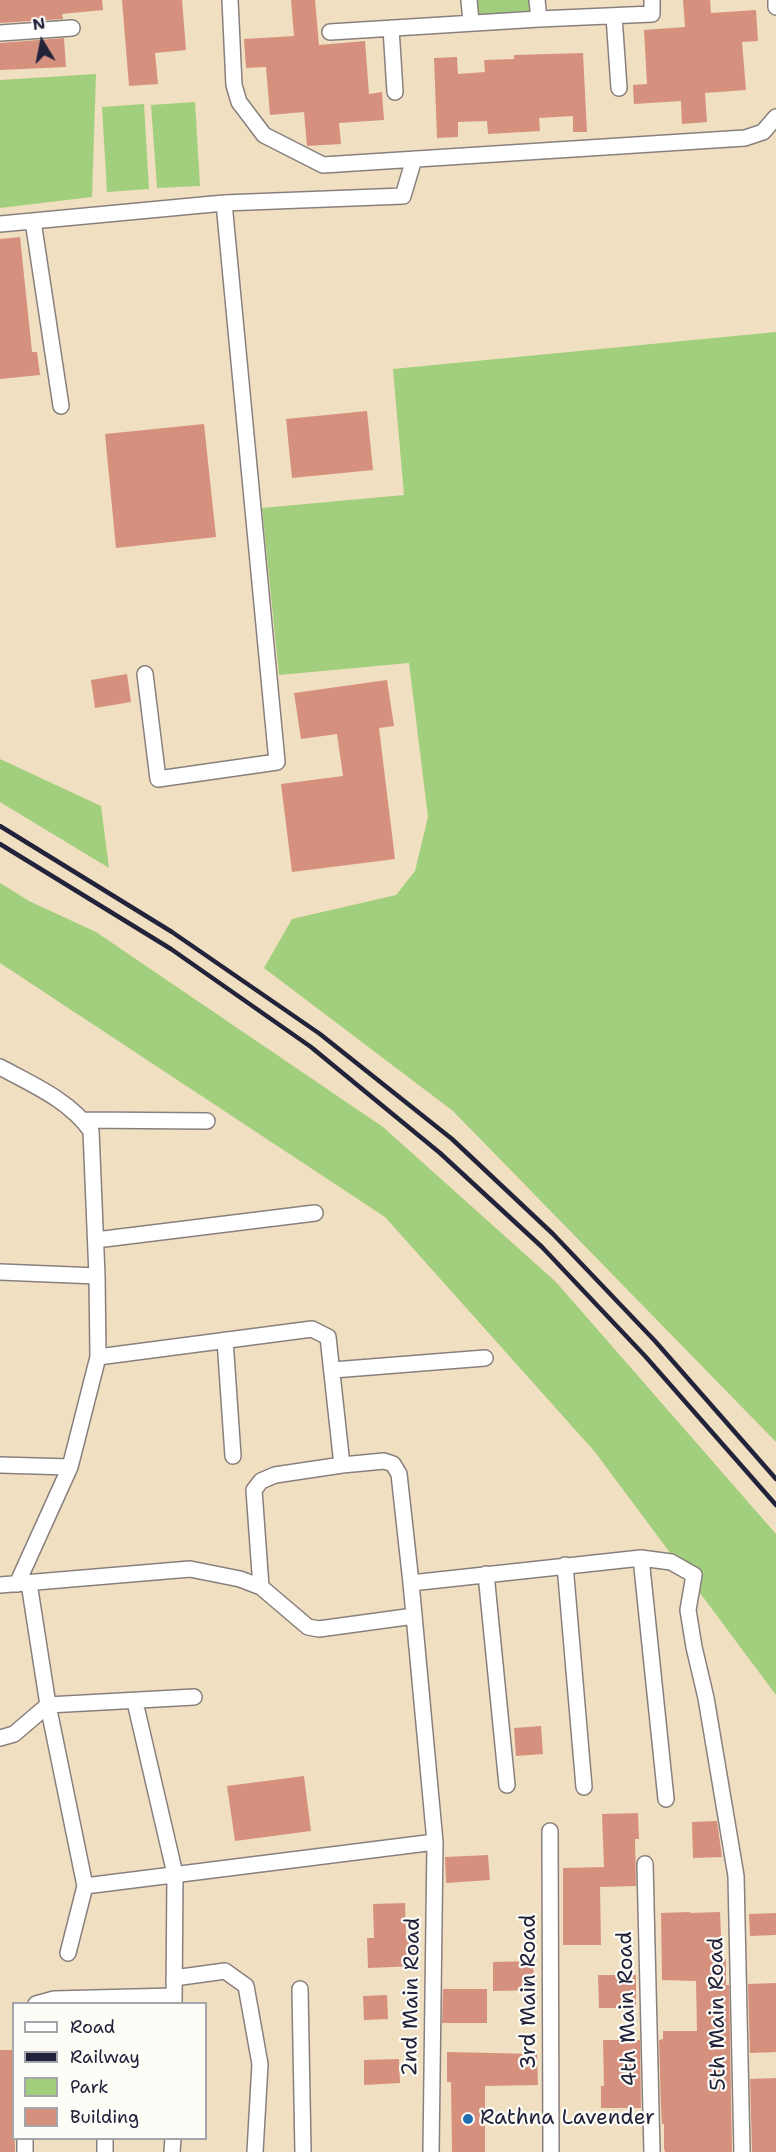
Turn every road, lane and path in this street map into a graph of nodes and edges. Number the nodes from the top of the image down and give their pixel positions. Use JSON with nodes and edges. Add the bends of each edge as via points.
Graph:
{"nodes":[{"id":1,"x":230,"y":0,"type":"edge"},
{"id":2,"x":469,"y":0,"type":"edge"},
{"id":3,"x":537,"y":0,"type":"edge"},
{"id":4,"x":652,"y":0,"type":"edge"},
{"id":5,"x":776,"y":0,"type":"edge"},
{"id":6,"x":776,"y":7,"type":"edge"},
{"id":7,"x":614,"y":16,"type":"junction"},
{"id":8,"x":539,"y":19,"type":"junction"},
{"id":9,"x":471,"y":22,"type":"junction"},
{"id":10,"x":72,"y":28,"type":"dead end"},
{"id":11,"x":391,"y":28,"type":"junction"},
{"id":12,"x":330,"y":32,"type":"dead end"},
{"id":13,"x":0,"y":33,"type":"edge"},
{"id":14,"x":619,"y":88,"type":"dead end"},
{"id":15,"x":395,"y":92,"type":"dead end"},
{"id":16,"x":776,"y":117,"type":"edge"},
{"id":17,"x":414,"y":159,"type":"junction"},
{"id":18,"x":224,"y":203,"type":"junction"},
{"id":19,"x":33,"y":221,"type":"junction"},
{"id":20,"x":0,"y":224,"type":"edge"},
{"id":21,"x":61,"y":406,"type":"dead end"},
{"id":22,"x":145,"y":674,"type":"dead end"},
{"id":23,"x":0,"y":1067,"type":"edge"},
{"id":24,"x":83,"y":1120,"type":"junction"},
{"id":25,"x":207,"y":1121,"type":"dead end"},
{"id":26,"x":315,"y":1213,"type":"dead end"},
{"id":27,"x":96,"y":1240,"type":"junction"},
{"id":28,"x":0,"y":1272,"type":"edge"},
{"id":29,"x":97,"y":1276,"type":"junction"},
{"id":30,"x":225,"y":1340,"type":"junction"},
{"id":31,"x":98,"y":1357,"type":"junction"},
{"id":32,"x":485,"y":1358,"type":"dead end"},
{"id":33,"x":333,"y":1370,"type":"junction"},
{"id":34,"x":234,"y":1455,"type":"dead end"},
{"id":35,"x":0,"y":1464,"type":"edge"},
{"id":36,"x":342,"y":1465,"type":"junction"},
{"id":37,"x":70,"y":1467,"type":"junction"},
{"id":38,"x":641,"y":1558,"type":"junction"},
{"id":39,"x":564,"y":1565,"type":"junction"},
{"id":40,"x":486,"y":1574,"type":"junction"},
{"id":41,"x":411,"y":1583,"type":"junction"},
{"id":42,"x":23,"y":1584,"type":"junction"},
{"id":43,"x":0,"y":1585,"type":"edge"},
{"id":44,"x":261,"y":1587,"type":"junction"},
{"id":45,"x":414,"y":1616,"type":"junction"},
{"id":46,"x":194,"y":1697,"type":"dead end"},
{"id":47,"x":135,"y":1702,"type":"junction"},
{"id":48,"x":48,"y":1705,"type":"junction"},
{"id":49,"x":0,"y":1738,"type":"edge"},
{"id":50,"x":507,"y":1785,"type":"dead end"},
{"id":51,"x":584,"y":1787,"type":"dead end"},
{"id":52,"x":666,"y":1799,"type":"dead end"},
{"id":53,"x":550,"y":1831,"type":"dead end"},
{"id":54,"x":435,"y":1842,"type":"junction"},
{"id":55,"x":645,"y":1864,"type":"dead end"},
{"id":56,"x":175,"y":1874,"type":"junction"},
{"id":57,"x":85,"y":1886,"type":"junction"},
{"id":58,"x":68,"y":1953,"type":"dead end"},
{"id":59,"x":174,"y":1978,"type":"junction"},
{"id":60,"x":300,"y":1989,"type":"dead end"},
{"id":61,"x":174,"y":2000,"type":"edge"},
{"id":62,"x":43,"y":2002,"type":"edge"},
{"id":63,"x":255,"y":2152,"type":"edge"},
{"id":64,"x":303,"y":2152,"type":"edge"},
{"id":65,"x":431,"y":2152,"type":"edge"},
{"id":66,"x":551,"y":2152,"type":"edge"},
{"id":67,"x":652,"y":2152,"type":"edge"},
{"id":68,"x":742,"y":2152,"type":"edge"}],
"edges":[{"from":1,"to":17,"type":"street","via":[[234,85],[239,102],[264,135],[323,165]]},
{"from":2,"to":9,"type":"street"},
{"from":3,"to":8,"type":"street"},
{"from":4,"to":7,"type":"street","via":[[652,14]]},
{"from":5,"to":6,"type":"street"},
{"from":7,"to":8,"type":"street"},
{"from":7,"to":14,"type":"street"},
{"from":8,"to":9,"type":"street"},
{"from":9,"to":11,"type":"street"},
{"from":10,"to":13,"type":"street"},
{"from":11,"to":12,"type":"street"},
{"from":11,"to":15,"type":"street"},
{"from":16,"to":17,"type":"street","via":[[763,132],[745,138]]},
{"from":17,"to":18,"type":"street","via":[[403,196]]},
{"from":18,"to":19,"type":"street"},
{"from":18,"to":22,"type":"street","via":[[277,762],[158,779]]},
{"from":19,"to":20,"type":"street"},
{"from":19,"to":21,"type":"street"},
{"from":23,"to":24,"type":"street","via":[[66,1104]]},
{"from":24,"to":25,"type":"street"},
{"from":24,"to":27,"type":"street","via":[[91,1131]]},
{"from":26,"to":27,"type":"street"},
{"from":27,"to":29,"type":"street"},
{"from":28,"to":29,"type":"street"},
{"from":29,"to":31,"type":"street"},
{"from":30,"to":31,"type":"street"},
{"from":30,"to":33,"type":"street","via":[[312,1329],[328,1337]]},
{"from":30,"to":34,"type":"street"},
{"from":31,"to":37,"type":"street"},
{"from":32,"to":33,"type":"street"},
{"from":33,"to":36,"type":"street"},
{"from":35,"to":37,"type":"street"},
{"from":36,"to":41,"type":"street","via":[[384,1461],[393,1464],[399,1474]]},
{"from":36,"to":44,"type":"street","via":[[275,1475],[261,1481],[255,1490]]},
{"from":37,"to":42,"type":"street"},
{"from":38,"to":39,"type":"street"},
{"from":38,"to":52,"type":"street"},
{"from":38,"to":68,"type":"street","name":"5th Main Road","via":[[671,1562],[694,1575],[688,1610],[736,1876]]},
{"from":39,"to":40,"type":"street"},
{"from":39,"to":51,"type":"street"},
{"from":40,"to":41,"type":"street"},
{"from":40,"to":50,"type":"street"},
{"from":41,"to":45,"type":"street"},
{"from":42,"to":43,"type":"street"},
{"from":42,"to":44,"type":"street","via":[[190,1569]]},
{"from":42,"to":48,"type":"street"},
{"from":44,"to":45,"type":"street","via":[[308,1627],[319,1629]]},
{"from":45,"to":54,"type":"street","name":"2nd Main Road"},
{"from":46,"to":47,"type":"street"},
{"from":47,"to":48,"type":"street"},
{"from":47,"to":56,"type":"street"},
{"from":48,"to":49,"type":"street","via":[[14,1734]]},
{"from":48,"to":57,"type":"street"},
{"from":53,"to":66,"type":"street","name":"3rd Main Road"},
{"from":54,"to":56,"type":"street"},
{"from":54,"to":65,"type":"street","name":"2nd Main Road"},
{"from":55,"to":67,"type":"street","name":"4th Main Road"},
{"from":56,"to":57,"type":"street"},
{"from":56,"to":59,"type":"street"},
{"from":57,"to":58,"type":"street"},
{"from":59,"to":61,"type":"street"},
{"from":59,"to":63,"type":"street","via":[[225,1971],[246,1986],[260,2064]]},
{"from":60,"to":64,"type":"street"},
{"from":61,"to":62,"type":"street"}]}
